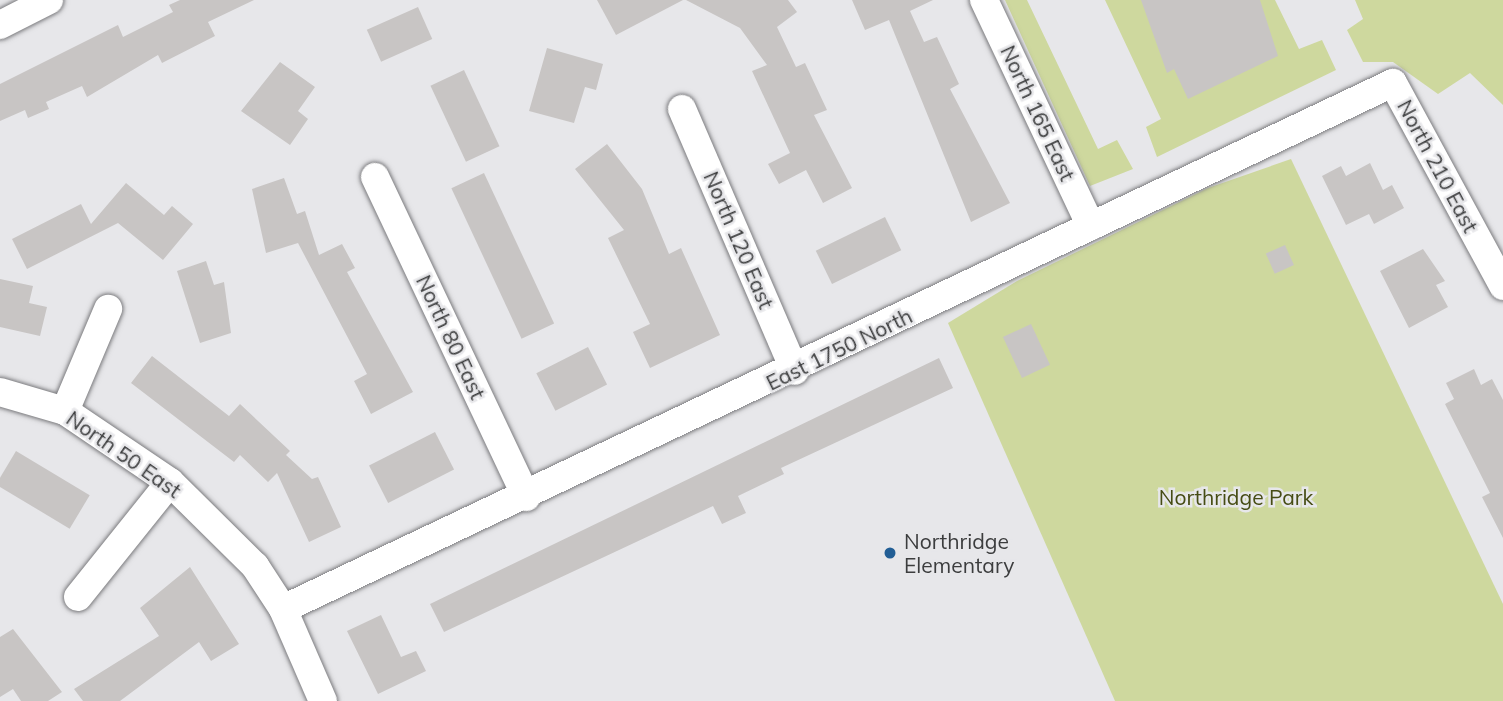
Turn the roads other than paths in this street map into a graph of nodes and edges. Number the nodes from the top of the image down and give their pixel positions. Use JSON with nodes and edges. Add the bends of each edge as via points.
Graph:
{"nodes":[{"id":1,"x":49,"y":0,"type":"edge"},
{"id":2,"x":984,"y":0,"type":"edge"},
{"id":3,"x":0,"y":25,"type":"edge"},
{"id":4,"x":1393,"y":83,"type":"joint"},
{"id":5,"x":682,"y":109,"type":"dead end"},
{"id":6,"x":375,"y":177,"type":"dead end"},
{"id":7,"x":1091,"y":226,"type":"junction"},
{"id":8,"x":1503,"y":286,"type":"edge"},
{"id":9,"x":108,"y":309,"type":"dead end"},
{"id":10,"x":795,"y":371,"type":"junction"},
{"id":11,"x":0,"y":391,"type":"edge"},
{"id":12,"x":65,"y":411,"type":"junction"},
{"id":13,"x":170,"y":481,"type":"junction"},
{"id":14,"x":527,"y":497,"type":"junction"},
{"id":15,"x":78,"y":597,"type":"dead end"},
{"id":16,"x":283,"y":609,"type":"junction"},
{"id":17,"x":323,"y":701,"type":"edge"}],
"edges":[{"from":1,"to":3,"type":"street"},
{"from":2,"to":7,"type":"street","name":"North 165 East"},
{"from":4,"to":7,"type":"street","name":"East 1750 North"},
{"from":4,"to":8,"type":"street","name":"North 210 East"},
{"from":5,"to":10,"type":"street","name":"North 120 East"},
{"from":6,"to":14,"type":"street","name":"North 80 East"},
{"from":7,"to":10,"type":"street","name":"East 1750 North"},
{"from":9,"to":12,"type":"street"},
{"from":10,"to":14,"type":"street","name":"East 1750 North"},
{"from":11,"to":12,"type":"street","name":"North 50 East"},
{"from":12,"to":13,"type":"street","name":"North 50 East"},
{"from":13,"to":15,"type":"street"},
{"from":13,"to":16,"type":"street","name":"North 50 East","via":[[254,566]]},
{"from":14,"to":16,"type":"street","name":"East 1750 North"},
{"from":16,"to":17,"type":"street","name":"North 50 East"}]}
